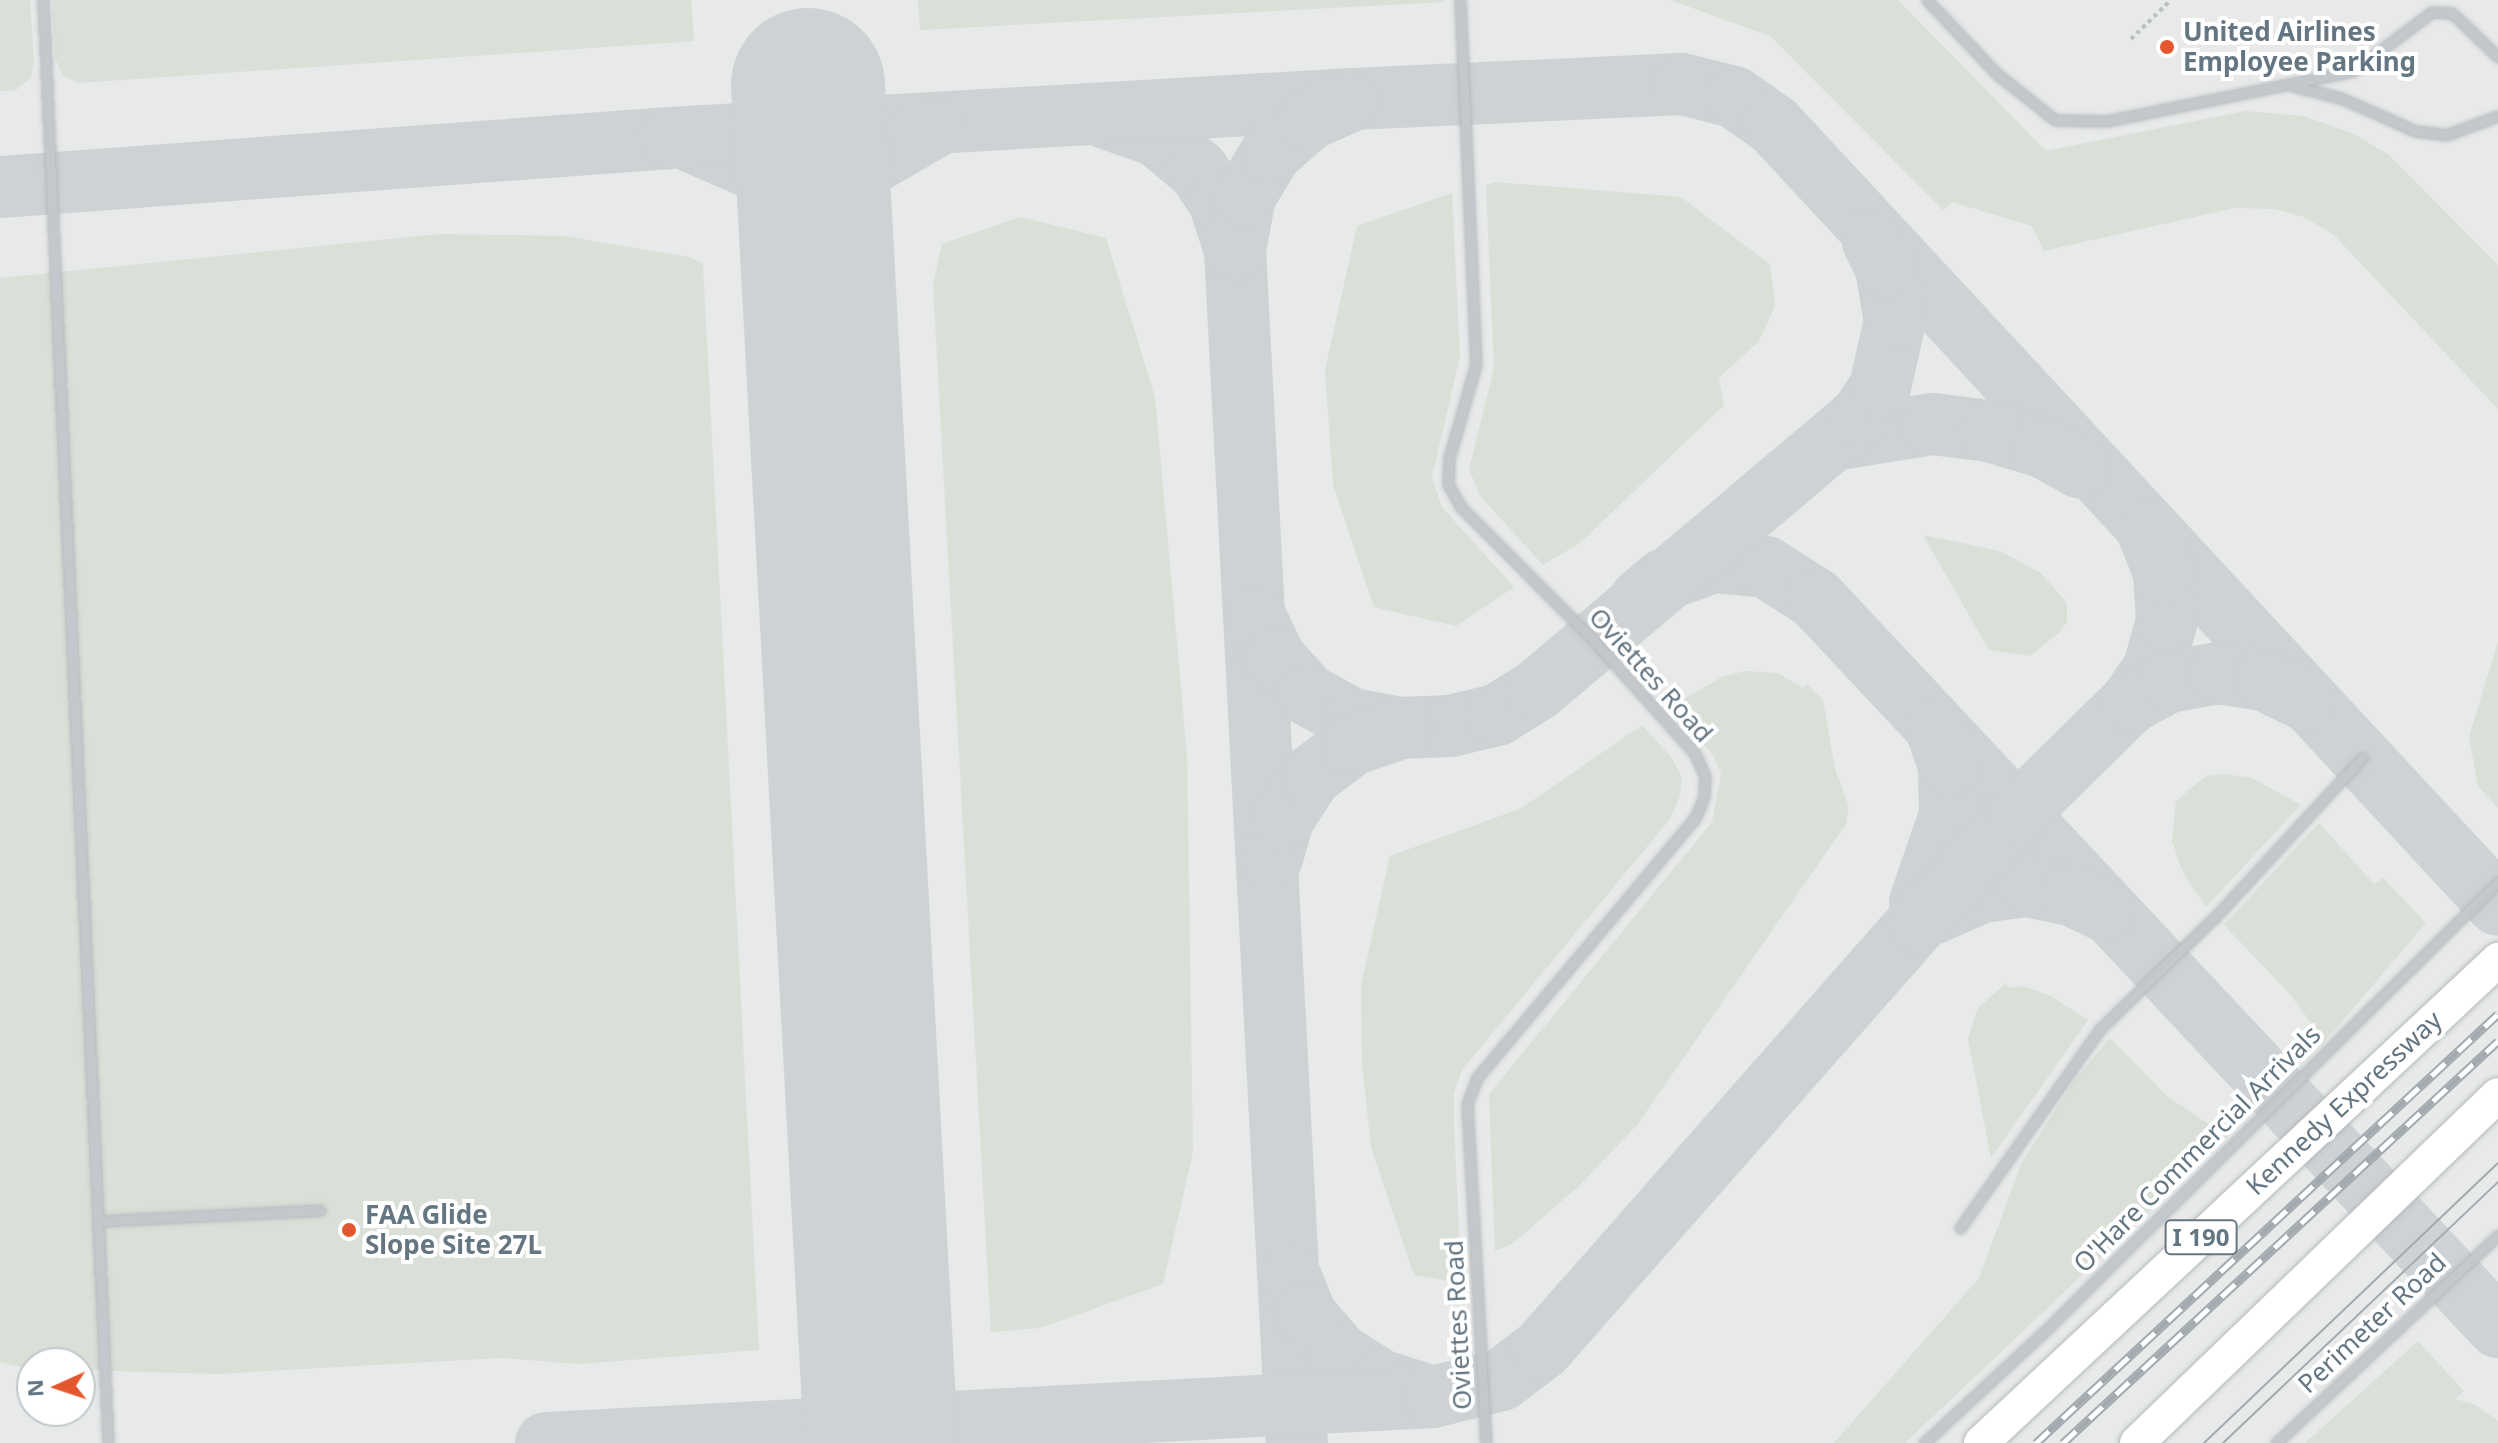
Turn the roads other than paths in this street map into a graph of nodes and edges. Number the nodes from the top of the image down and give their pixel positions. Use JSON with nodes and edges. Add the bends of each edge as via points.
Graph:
{"nodes":[{"id":1,"x":43,"y":0,"type":"edge"},
{"id":2,"x":1460,"y":0,"type":"edge"},
{"id":3,"x":1927,"y":0,"type":"edge"},
{"id":4,"x":2498,"y":57,"type":"edge"},
{"id":5,"x":2290,"y":85,"type":"junction"},
{"id":6,"x":2498,"y":116,"type":"edge"},
{"id":7,"x":2362,"y":758,"type":"dead end"},
{"id":8,"x":2498,"y":882,"type":"edge"},
{"id":9,"x":2498,"y":948,"type":"edge"},
{"id":10,"x":2498,"y":960,"type":"edge"},
{"id":11,"x":2421,"y":1031,"type":"junction"},
{"id":12,"x":2498,"y":1095,"type":"edge"},
{"id":13,"x":320,"y":1210,"type":"dead end"},
{"id":14,"x":99,"y":1221,"type":"junction"},
{"id":15,"x":1960,"y":1228,"type":"dead end"},
{"id":16,"x":2498,"y":1235,"type":"edge"},
{"id":17,"x":2168,"y":1411,"type":"junction"},
{"id":18,"x":108,"y":1443,"type":"edge"},
{"id":19,"x":1486,"y":1443,"type":"edge"},
{"id":20,"x":1924,"y":1443,"type":"edge"},
{"id":21,"x":1981,"y":1443,"type":"edge"},
{"id":22,"x":2129,"y":1443,"type":"edge"},
{"id":23,"x":2137,"y":1443,"type":"edge"},
{"id":24,"x":2276,"y":1443,"type":"edge"}],
"edges":[{"from":1,"to":14,"type":"lane"},
{"from":2,"to":19,"type":"lane","name":"Oviettes Road","via":[[1476,364],[1449,458],[1448,484],[1461,507],[1595,642],[1695,754],[1705,776],[1695,818],[1477,1078],[1467,1104]]},
{"from":3,"to":5,"type":"lane","via":[[1997,74],[2055,120],[2107,121]]},
{"from":4,"to":5,"type":"lane","via":[[2452,13],[2432,12],[2353,71]]},
{"from":5,"to":6,"type":"lane","via":[[2341,98],[2415,131],[2446,135]]},
{"from":7,"to":15,"type":"lane","via":[[2217,915],[2100,1029]]},
{"from":8,"to":20,"type":"lane","name":"O'Hare Commercial Arrivals","via":[[2045,1331]]},
{"from":9,"to":11,"type":"highway"},
{"from":10,"to":11,"type":"highway","name":"Kennedy Expressway","number":"I 190"},
{"from":11,"to":21,"type":"highway","name":"Kennedy Expressway","number":"I 190"},
{"from":12,"to":17,"type":"highway"},
{"from":13,"to":14,"type":"lane"},
{"from":14,"to":18,"type":"lane"},
{"from":16,"to":24,"type":"lane","name":"Perimeter Road"},
{"from":17,"to":22,"type":"highway"},
{"from":17,"to":23,"type":"highway"}]}
